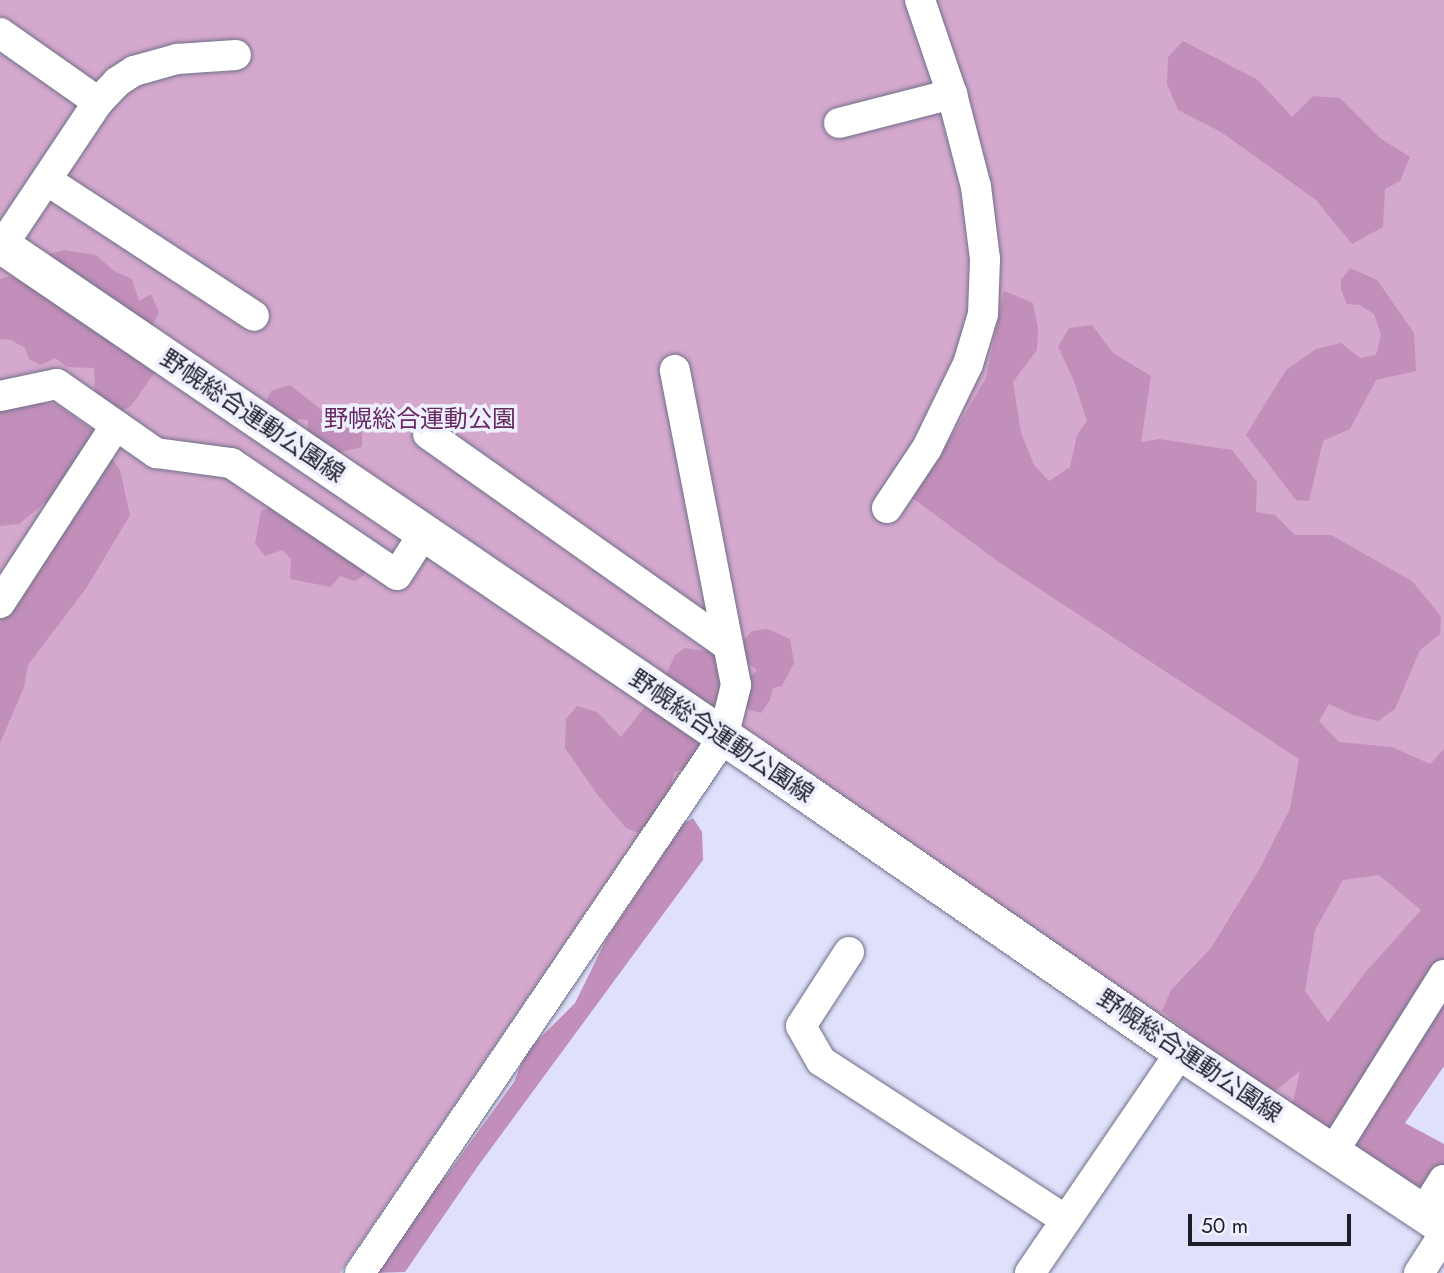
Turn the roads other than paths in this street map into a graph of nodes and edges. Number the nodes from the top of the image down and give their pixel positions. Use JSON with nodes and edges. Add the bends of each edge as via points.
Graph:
{"nodes":[{"id":1,"x":920,"y":0,"type":"edge"},
{"id":2,"x":0,"y":33,"type":"edge"},
{"id":3,"x":236,"y":54,"type":"dead end"},
{"id":4,"x":952,"y":94,"type":"junction"},
{"id":5,"x":98,"y":102,"type":"junction"},
{"id":6,"x":839,"y":123,"type":"dead end"},
{"id":7,"x":48,"y":181,"type":"junction"},
{"id":8,"x":1,"y":246,"type":"edge"},
{"id":9,"x":254,"y":316,"type":"dead end"},
{"id":10,"x":675,"y":370,"type":"dead end"},
{"id":11,"x":0,"y":396,"type":"edge"},
{"id":12,"x":116,"y":425,"type":"junction"},
{"id":13,"x":428,"y":433,"type":"dead end"},
{"id":14,"x":887,"y":509,"type":"dead end"},
{"id":15,"x":424,"y":533,"type":"junction"},
{"id":16,"x":0,"y":603,"type":"edge"},
{"id":17,"x":728,"y":646,"type":"junction"},
{"id":18,"x":723,"y":738,"type":"junction"},
{"id":19,"x":849,"y":952,"type":"dead end"},
{"id":20,"x":1444,"y":975,"type":"edge"},
{"id":21,"x":1181,"y":1052,"type":"junction"},
{"id":22,"x":1332,"y":1152,"type":"junction"},
{"id":23,"x":1444,"y":1180,"type":"edge"},
{"id":24,"x":1066,"y":1220,"type":"junction"},
{"id":25,"x":1437,"y":1225,"type":"edge"},
{"id":26,"x":360,"y":1273,"type":"edge"},
{"id":27,"x":1030,"y":1273,"type":"edge"},
{"id":28,"x":1419,"y":1273,"type":"edge"}],
"edges":[{"from":1,"to":4,"type":"street"},
{"from":2,"to":5,"type":"street"},
{"from":3,"to":5,"type":"street","via":[[148,66],[117,82]]},
{"from":4,"to":6,"type":"street"},
{"from":4,"to":14,"type":"street","via":[[976,187],[985,259],[983,314],[968,364],[927,448]]},
{"from":5,"to":7,"type":"street"},
{"from":7,"to":8,"type":"street"},
{"from":7,"to":9,"type":"street"},
{"from":8,"to":15,"type":"main road","name":"野幌総合運動公園線"},
{"from":10,"to":17,"type":"street"},
{"from":11,"to":12,"type":"street","via":[[57,384]]},
{"from":12,"to":15,"type":"street","via":[[156,453],[231,463],[397,575]]},
{"from":12,"to":16,"type":"street"},
{"from":13,"to":17,"type":"street"},
{"from":15,"to":18,"type":"main road","name":"野幌総合運動公園線"},
{"from":17,"to":18,"type":"street","via":[[736,685]]},
{"from":18,"to":21,"type":"main road","name":"野幌総合運動公園線"},
{"from":18,"to":26,"type":"street"},
{"from":19,"to":24,"type":"street","via":[[801,1026],[821,1061]]},
{"from":20,"to":22,"type":"street"},
{"from":21,"to":22,"type":"main road","name":"野幌総合運動公園線"},
{"from":21,"to":24,"type":"street"},
{"from":22,"to":25,"type":"main road","name":"野幌総合運動公園線"},
{"from":23,"to":25,"type":"street"},
{"from":24,"to":27,"type":"street"},
{"from":25,"to":28,"type":"street"}]}
